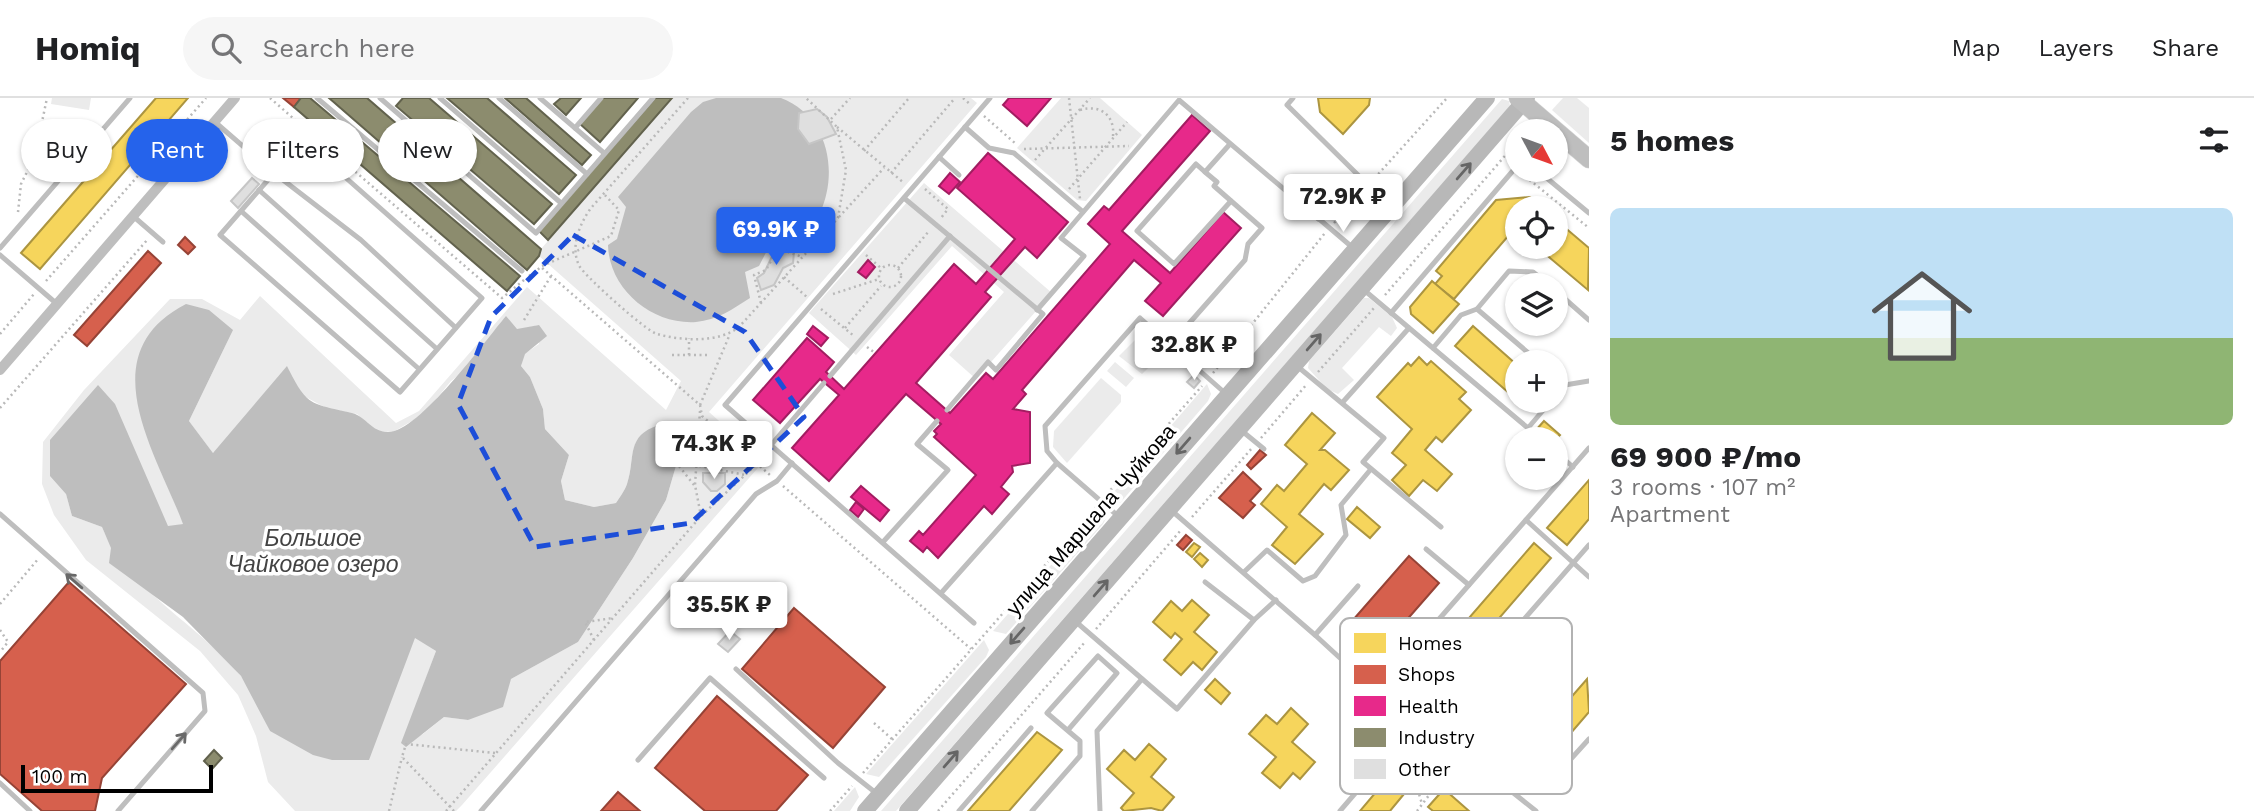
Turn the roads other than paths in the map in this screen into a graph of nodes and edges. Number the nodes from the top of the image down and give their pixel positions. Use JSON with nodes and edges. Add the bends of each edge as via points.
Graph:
{"nodes":[{"id":1,"x":130,"y":98,"type":"edge"},
{"id":2,"x":235,"y":98,"type":"edge"},
{"id":3,"x":317,"y":98,"type":"edge"},
{"id":4,"x":380,"y":98,"type":"edge"},
{"id":5,"x":440,"y":98,"type":"edge"},
{"id":6,"x":499,"y":98,"type":"edge"},
{"id":7,"x":540,"y":98,"type":"edge"},
{"id":8,"x":601,"y":98,"type":"edge"},
{"id":9,"x":653,"y":98,"type":"edge"},
{"id":10,"x":990,"y":98,"type":"edge"},
{"id":11,"x":1293,"y":98,"type":"edge"},
{"id":12,"x":1487,"y":98,"type":"edge"},
{"id":13,"x":1522,"y":99,"type":"edge"},
{"id":14,"x":112,"y":119,"type":"edge"},
{"id":15,"x":218,"y":119,"type":"edge"},
{"id":16,"x":965,"y":127,"type":"junction"},
{"id":17,"x":575,"y":128,"type":"junction"},
{"id":18,"x":228,"y":133,"type":"edge"},
{"id":19,"x":1230,"y":144,"type":"junction"},
{"id":20,"x":242,"y":145,"type":"edge"},
{"id":21,"x":604,"y":153,"type":"junction"},
{"id":22,"x":939,"y":157,"type":"junction"},
{"id":23,"x":1589,"y":159,"type":"edge"},
{"id":24,"x":1205,"y":172,"type":"junction"},
{"id":25,"x":587,"y":174,"type":"junction"},
{"id":26,"x":959,"y":175,"type":"dead end"},
{"id":27,"x":57,"y":182,"type":"edge"},
{"id":28,"x":163,"y":182,"type":"edge"},
{"id":29,"x":266,"y":182,"type":"edge"},
{"id":30,"x":286,"y":182,"type":"edge"},
{"id":31,"x":351,"y":182,"type":"edge"},
{"id":32,"x":1505,"y":182,"type":"edge"},
{"id":33,"x":1552,"y":182,"type":"edge"},
{"id":34,"x":259,"y":190,"type":"junction"},
{"id":35,"x":904,"y":198,"type":"junction"},
{"id":36,"x":1231,"y":201,"type":"junction"},
{"id":37,"x":562,"y":203,"type":"junction"},
{"id":38,"x":241,"y":211,"type":"junction"},
{"id":39,"x":1083,"y":212,"type":"junction"},
{"id":40,"x":1589,"y":213,"type":"edge"},
{"id":41,"x":133,"y":216,"type":"junction"},
{"id":42,"x":1318,"y":219,"type":"junction"},
{"id":43,"x":950,"y":236,"type":"junction"},
{"id":44,"x":163,"y":242,"type":"dead end"},
{"id":45,"x":0,"y":248,"type":"edge"},
{"id":46,"x":1354,"y":249,"type":"junction"},
{"id":47,"x":0,"y":255,"type":"edge"},
{"id":48,"x":522,"y":271,"type":"dead end"},
{"id":49,"x":1507,"y":273,"type":"edge"},
{"id":50,"x":1534,"y":273,"type":"edge"},
{"id":51,"x":1505,"y":276,"type":"edge"},
{"id":52,"x":1362,"y":288,"type":"junction"},
{"id":53,"x":1568,"y":302,"type":"edge"},
{"id":54,"x":57,"y":304,"type":"junction"},
{"id":55,"x":1477,"y":309,"type":"junction"},
{"id":56,"x":1037,"y":310,"type":"junction"},
{"id":57,"x":1391,"y":313,"type":"junction"},
{"id":58,"x":1589,"y":320,"type":"edge"},
{"id":59,"x":456,"y":328,"type":"junction"},
{"id":60,"x":1409,"y":328,"type":"junction"},
{"id":61,"x":1170,"y":345,"type":"junction"},
{"id":62,"x":1433,"y":348,"type":"junction"},
{"id":63,"x":437,"y":349,"type":"junction"},
{"id":64,"x":1525,"y":350,"type":"edge"},
{"id":65,"x":1295,"y":365,"type":"junction"},
{"id":66,"x":419,"y":369,"type":"junction"},
{"id":67,"x":0,"y":370,"type":"edge"},
{"id":68,"x":830,"y":376,"type":"dead end"},
{"id":69,"x":1589,"y":381,"type":"edge"},
{"id":70,"x":824,"y":383,"type":"dead end"},
{"id":71,"x":1568,"y":384,"type":"edge"},
{"id":72,"x":1228,"y":395,"type":"junction"},
{"id":73,"x":1342,"y":403,"type":"junction"},
{"id":74,"x":947,"y":410,"type":"dead end"},
{"id":75,"x":1541,"y":413,"type":"edge"},
{"id":76,"x":937,"y":421,"type":"dead end"},
{"id":77,"x":1527,"y":427,"type":"edge"},
{"id":78,"x":1529,"y":427,"type":"edge"},
{"id":79,"x":1239,"y":429,"type":"junction"},
{"id":80,"x":771,"y":445,"type":"junction"},
{"id":81,"x":1589,"y":448,"type":"edge"},
{"id":82,"x":1264,"y":449,"type":"dead end"},
{"id":83,"x":792,"y":463,"type":"junction"},
{"id":84,"x":1057,"y":463,"type":"junction"},
{"id":85,"x":1568,"y":463,"type":"edge"},
{"id":86,"x":1573,"y":467,"type":"junction"},
{"id":87,"x":1371,"y":469,"type":"junction"},
{"id":88,"x":1169,"y":509,"type":"junction"},
{"id":89,"x":0,"y":513,"type":"edge"},
{"id":90,"x":1120,"y":518,"type":"junction"},
{"id":91,"x":1526,"y":520,"type":"junction"},
{"id":92,"x":1441,"y":527,"type":"dead end"},
{"id":93,"x":883,"y":542,"type":"junction"},
{"id":94,"x":1589,"y":545,"type":"edge"},
{"id":95,"x":1426,"y":549,"type":"dead end"},
{"id":96,"x":1573,"y":563,"type":"junction"},
{"id":97,"x":1244,"y":572,"type":"junction"},
{"id":98,"x":1589,"y":577,"type":"edge"},
{"id":99,"x":1205,"y":582,"type":"dead end"},
{"id":100,"x":1469,"y":585,"type":"junction"},
{"id":101,"x":1358,"y":586,"type":"dead end"},
{"id":102,"x":942,"y":592,"type":"junction"},
{"id":103,"x":1276,"y":600,"type":"junction"},
{"id":104,"x":1440,"y":618,"type":"edge"},
{"id":105,"x":1525,"y":618,"type":"edge"},
{"id":106,"x":1073,"y":619,"type":"junction"},
{"id":107,"x":1254,"y":620,"type":"junction"},
{"id":108,"x":974,"y":623,"type":"dead end"},
{"id":109,"x":1315,"y":635,"type":"junction"},
{"id":110,"x":1340,"y":658,"type":"edge"},
{"id":111,"x":736,"y":669,"type":"dead end"},
{"id":112,"x":1142,"y":679,"type":"junction"},
{"id":113,"x":1031,"y":728,"type":"dead end"},
{"id":114,"x":1068,"y":730,"type":"junction"},
{"id":115,"x":1589,"y":739,"type":"edge"},
{"id":116,"x":1097,"y":740,"type":"junction"},
{"id":117,"x":1080,"y":741,"type":"junction"},
{"id":118,"x":1572,"y":758,"type":"edge"},
{"id":119,"x":638,"y":760,"type":"dead end"},
{"id":120,"x":824,"y":778,"type":"dead end"},
{"id":121,"x":0,"y":783,"type":"edge"},
{"id":122,"x":1355,"y":794,"type":"edge"},
{"id":123,"x":1515,"y":794,"type":"edge"},
{"id":124,"x":879,"y":795,"type":"junction"},
{"id":125,"x":30,"y":811,"type":"edge"},
{"id":126,"x":118,"y":811,"type":"edge"},
{"id":127,"x":481,"y":811,"type":"edge"},
{"id":128,"x":864,"y":811,"type":"edge"},
{"id":129,"x":906,"y":811,"type":"edge"},
{"id":130,"x":959,"y":811,"type":"edge"},
{"id":131,"x":1032,"y":811,"type":"edge"},
{"id":132,"x":1100,"y":811,"type":"edge"},
{"id":133,"x":1340,"y":811,"type":"edge"},
{"id":134,"x":1536,"y":811,"type":"edge"}],
"edges":[{"from":1,"to":14,"type":"lane"},
{"from":2,"to":15,"type":"street"},
{"from":3,"to":48,"type":"lane"},
{"from":4,"to":37,"type":"lane","via":[[536,233]]},
{"from":5,"to":37,"type":"lane"},
{"from":6,"to":25,"type":"lane"},
{"from":7,"to":17,"type":"lane"},
{"from":8,"to":17,"type":"lane"},
{"from":9,"to":21,"type":"lane"},
{"from":10,"to":16,"type":"lane"},
{"from":11,"to":42,"type":"lane","via":[[1287,105],[1358,174]]},
{"from":12,"to":46,"type":"main road","name":"улица Маршала Чуйкова"},
{"from":13,"to":23,"type":"main road"},
{"from":52,"to":13,"type":"main road","one_way":true},
{"from":16,"to":22,"type":"lane"},
{"from":16,"to":39,"type":"lane","via":[[989,148],[1014,153]]},
{"from":17,"to":21,"type":"lane"},
{"from":18,"to":20,"type":"lane"},
{"from":19,"to":24,"type":"lane"},
{"from":19,"to":39,"type":"lane","via":[[1179,100]]},
{"from":19,"to":42,"type":"lane"},
{"from":21,"to":25,"type":"lane"},
{"from":22,"to":26,"type":"lane"},
{"from":22,"to":35,"type":"lane"},
{"from":24,"to":36,"type":"lane"},
{"from":24,"to":36,"type":"lane","via":[[1196,164],[1137,231],[1174,264]]},
{"from":25,"to":37,"type":"lane"},
{"from":27,"to":45,"type":"lane"},
{"from":28,"to":41,"type":"street"},
{"from":29,"to":34,"type":"lane"},
{"from":30,"to":59,"type":"lane","via":[[361,240]]},
{"from":31,"to":59,"type":"lane","via":[[482,298]]},
{"from":32,"to":57,"type":"lane"},
{"from":33,"to":40,"type":"lane"},
{"from":34,"to":38,"type":"lane"},
{"from":34,"to":63,"type":"lane"},
{"from":35,"to":43,"type":"lane"},
{"from":35,"to":80,"type":"lane","via":[[725,405]]},
{"from":36,"to":61,"type":"lane","via":[[1262,228],[1248,244],[1245,260]]},
{"from":38,"to":66,"type":"lane"},
{"from":38,"to":66,"type":"lane","via":[[220,234],[400,392]]},
{"from":39,"to":56,"type":"lane","via":[[1062,237],[1084,256]]},
{"from":41,"to":44,"type":"lane"},
{"from":41,"to":54,"type":"street"},
{"from":42,"to":46,"type":"lane"},
{"from":43,"to":56,"type":"lane"},
{"from":43,"to":68,"type":"lane"},
{"from":46,"to":72,"type":"main road","name":"улица Маршала Чуйкова"},
{"from":47,"to":54,"type":"lane"},
{"from":49,"to":50,"type":"lane"},
{"from":51,"to":55,"type":"lane"},
{"from":52,"to":57,"type":"lane"},
{"from":65,"to":52,"type":"main road","one_way":true},
{"from":53,"to":58,"type":"lane"},
{"from":54,"to":67,"type":"street"},
{"from":55,"to":62,"type":"lane","via":[[1461,315]]},
{"from":55,"to":64,"type":"lane"},
{"from":56,"to":74,"type":"lane","via":[[1042,314],[996,370],[988,362]]},
{"from":57,"to":60,"type":"lane"},
{"from":59,"to":63,"type":"lane"},
{"from":60,"to":62,"type":"lane"},
{"from":60,"to":73,"type":"lane"},
{"from":61,"to":72,"type":"lane"},
{"from":61,"to":84,"type":"lane","via":[[1140,318],[1045,426],[1047,450]]},
{"from":62,"to":77,"type":"lane"},
{"from":63,"to":66,"type":"lane"},
{"from":65,"to":73,"type":"lane"},
{"from":65,"to":79,"type":"main road"},
{"from":69,"to":71,"type":"lane"},
{"from":70,"to":80,"type":"lane"},
{"from":72,"to":90,"type":"main road","name":"улица Маршала Чуйкова","one_way":true},
{"from":73,"to":87,"type":"lane","via":[[1384,438],[1363,462]]},
{"from":75,"to":78,"type":"lane"},
{"from":76,"to":93,"type":"lane","via":[[918,444],[948,470]]},
{"from":79,"to":82,"type":"lane"},
{"from":79,"to":88,"type":"main road"},
{"from":80,"to":83,"type":"lane"},
{"from":81,"to":86,"type":"lane"},
{"from":83,"to":93,"type":"lane"},
{"from":83,"to":127,"type":"lane","via":[[777,481],[756,494]]},
{"from":84,"to":90,"type":"lane"},
{"from":84,"to":102,"type":"lane"},
{"from":85,"to":86,"type":"lane"},
{"from":86,"to":91,"type":"lane"},
{"from":87,"to":92,"type":"lane"},
{"from":87,"to":97,"type":"lane","via":[[1341,505],[1346,535],[1315,576],[1303,581],[1267,550]]},
{"from":88,"to":97,"type":"lane"},
{"from":106,"to":88,"type":"main road","one_way":true},
{"from":126,"to":89,"type":"lane","one_way":true,"via":[[205,710],[203,694]]},
{"from":90,"to":124,"type":"main road","name":"улица Маршала Чуйкова","one_way":true},
{"from":91,"to":96,"type":"lane"},
{"from":91,"to":100,"type":"lane"},
{"from":93,"to":102,"type":"lane"},
{"from":94,"to":96,"type":"lane"},
{"from":95,"to":100,"type":"lane"},
{"from":96,"to":98,"type":"lane"},
{"from":96,"to":105,"type":"lane"},
{"from":97,"to":103,"type":"lane"},
{"from":99,"to":107,"type":"lane"},
{"from":100,"to":104,"type":"lane"},
{"from":101,"to":109,"type":"lane"},
{"from":102,"to":108,"type":"lane"},
{"from":103,"to":107,"type":"lane"},
{"from":103,"to":109,"type":"lane"},
{"from":106,"to":112,"type":"lane"},
{"from":129,"to":106,"type":"main road","one_way":true},
{"from":107,"to":112,"type":"lane","via":[[1177,709]]},
{"from":109,"to":110,"type":"lane"},
{"from":111,"to":124,"type":"lane"},
{"from":112,"to":116,"type":"lane","via":[[1097,731]]},
{"from":113,"to":130,"type":"lane"},
{"from":114,"to":114,"type":"lane","via":[[1048,713],[1098,656],[1117,673]]},
{"from":114,"to":117,"type":"lane"},
{"from":115,"to":118,"type":"lane"},
{"from":116,"to":117,"type":"lane"},
{"from":116,"to":132,"type":"lane"},
{"from":117,"to":131,"type":"lane","via":[[1080,756]]},
{"from":119,"to":120,"type":"lane","via":[[710,677]]},
{"from":121,"to":125,"type":"lane"},
{"from":122,"to":133,"type":"lane"},
{"from":123,"to":134,"type":"lane"},
{"from":124,"to":128,"type":"main road","name":"улица Маршала Чуйкова"}]}
